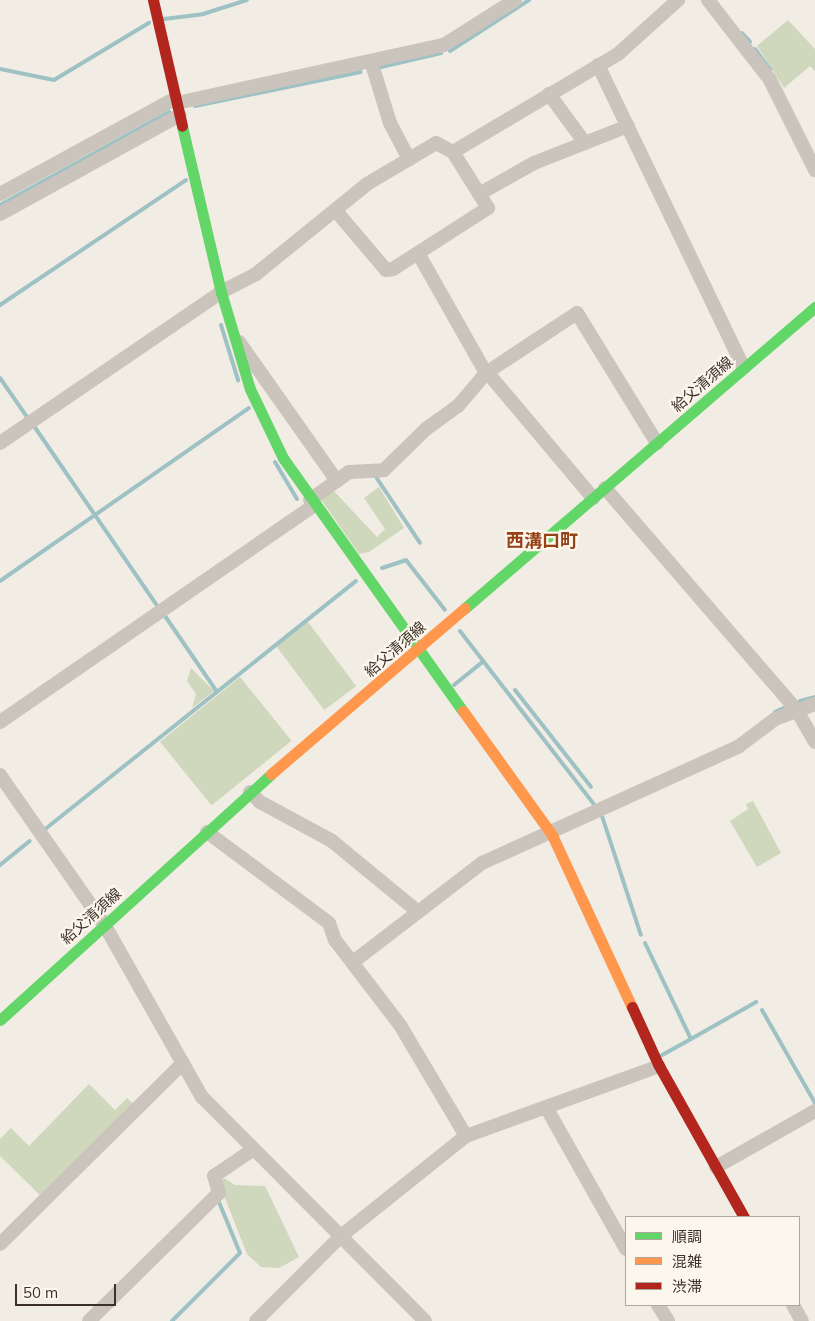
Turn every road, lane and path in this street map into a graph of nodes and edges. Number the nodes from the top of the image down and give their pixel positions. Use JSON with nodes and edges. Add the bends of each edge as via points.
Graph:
{"nodes":[{"id":1,"x":153,"y":0,"type":"edge"},
{"id":2,"x":515,"y":0,"type":"edge"},
{"id":3,"x":678,"y":0,"type":"edge"},
{"id":4,"x":708,"y":0,"type":"edge"},
{"id":5,"x":371,"y":61,"type":"junction"},
{"id":6,"x":598,"y":65,"type":"junction"},
{"id":7,"x":549,"y":94,"type":"junction"},
{"id":8,"x":178,"y":105,"type":"junction"},
{"id":9,"x":628,"y":126,"type":"junction"},
{"id":10,"x":585,"y":143,"type":"junction"},
{"id":11,"x":453,"y":152,"type":"junction"},
{"id":12,"x":409,"y":159,"type":"junction"},
{"id":13,"x":815,"y":170,"type":"edge"},
{"id":14,"x":0,"y":194,"type":"edge"},
{"id":15,"x":479,"y":194,"type":"junction"},
{"id":16,"x":336,"y":211,"type":"junction"},
{"id":17,"x":0,"y":214,"type":"edge"},
{"id":18,"x":418,"y":252,"type":"junction"},
{"id":19,"x":221,"y":292,"type":"junction"},
{"id":20,"x":815,"y":307,"type":"edge"},
{"id":21,"x":233,"y":334,"type":"junction"},
{"id":22,"x":744,"y":368,"type":"junction"},
{"id":23,"x":487,"y":373,"type":"junction"},
{"id":24,"x":0,"y":443,"type":"edge"},
{"id":25,"x":657,"y":443,"type":"junction"},
{"id":26,"x":337,"y":481,"type":"junction"},
{"id":27,"x":605,"y":488,"type":"junction"},
{"id":28,"x":593,"y":498,"type":"junction"},
{"id":29,"x":311,"y":503,"type":"junction"},
{"id":30,"x":417,"y":650,"type":"junction"},
{"id":31,"x":815,"y":704,"type":"edge"},
{"id":32,"x":796,"y":709,"type":"junction"},
{"id":33,"x":0,"y":722,"type":"edge"},
{"id":34,"x":815,"y":742,"type":"edge"},
{"id":35,"x":0,"y":775,"type":"edge"},
{"id":36,"x":250,"y":792,"type":"junction"},
{"id":37,"x":206,"y":832,"type":"junction"},
{"id":38,"x":552,"y":835,"type":"junction"},
{"id":39,"x":417,"y":911,"type":"junction"},
{"id":40,"x":104,"y":924,"type":"junction"},
{"id":41,"x":353,"y":962,"type":"junction"},
{"id":42,"x":0,"y":1020,"type":"edge"},
{"id":43,"x":183,"y":1063,"type":"junction"},
{"id":44,"x":658,"y":1066,"type":"junction"},
{"id":45,"x":546,"y":1107,"type":"junction"},
{"id":46,"x":815,"y":1111,"type":"edge"},
{"id":47,"x":466,"y":1136,"type":"junction"},
{"id":48,"x":254,"y":1149,"type":"junction"},
{"id":49,"x":716,"y":1167,"type":"junction"},
{"id":50,"x":743,"y":1216,"type":"edge"},
{"id":51,"x":341,"y":1236,"type":"junction"},
{"id":52,"x":0,"y":1244,"type":"edge"},
{"id":53,"x":625,"y":1247,"type":"edge"},
{"id":54,"x":659,"y":1306,"type":"edge"},
{"id":55,"x":794,"y":1306,"type":"edge"},
{"id":56,"x":89,"y":1321,"type":"edge"},
{"id":57,"x":256,"y":1321,"type":"edge"},
{"id":58,"x":426,"y":1321,"type":"edge"},
{"id":59,"x":668,"y":1321,"type":"edge"},
{"id":60,"x":802,"y":1321,"type":"edge"}],
"edges":[{"from":1,"to":8,"type":"street"},
{"from":2,"to":5,"type":"street","via":[[444,45]]},
{"from":3,"to":6,"type":"street","via":[[618,54]]},
{"from":4,"to":13,"type":"street","via":[[770,80]]},
{"from":5,"to":8,"type":"street"},
{"from":5,"to":12,"type":"street","via":[[390,123]]},
{"from":6,"to":7,"type":"street"},
{"from":6,"to":9,"type":"street"},
{"from":7,"to":10,"type":"street"},
{"from":7,"to":11,"type":"street"},
{"from":8,"to":14,"type":"street"},
{"from":8,"to":17,"type":"street"},
{"from":8,"to":19,"type":"street"},
{"from":9,"to":10,"type":"street"},
{"from":9,"to":22,"type":"street"},
{"from":10,"to":15,"type":"street","via":[[534,163]]},
{"from":11,"to":12,"type":"street","via":[[436,143]]},
{"from":11,"to":15,"type":"street"},
{"from":12,"to":16,"type":"street","via":[[351,195]]},
{"from":15,"to":18,"type":"street","via":[[488,208]]},
{"from":16,"to":18,"type":"street","via":[[386,270]]},
{"from":16,"to":19,"type":"street","via":[[256,274]]},
{"from":18,"to":23,"type":"street"},
{"from":19,"to":21,"type":"street"},
{"from":19,"to":24,"type":"street"},
{"from":20,"to":22,"type":"street","name":"給父清須線"},
{"from":21,"to":26,"type":"street"},
{"from":21,"to":29,"type":"street","via":[[250,389]]},
{"from":22,"to":25,"type":"street","name":"給父清須線"},
{"from":23,"to":25,"type":"street","via":[[576,314]]},
{"from":23,"to":26,"type":"street","via":[[458,406],[426,429],[384,470],[349,472]]},
{"from":23,"to":28,"type":"street"},
{"from":25,"to":27,"type":"street","name":"給父清須線"},
{"from":26,"to":29,"type":"street"},
{"from":27,"to":28,"type":"street","name":"給父清須線"},
{"from":27,"to":32,"type":"street"},
{"from":28,"to":30,"type":"street","name":"給父清須線"},
{"from":29,"to":30,"type":"street"},
{"from":29,"to":33,"type":"street"},
{"from":30,"to":36,"type":"street","name":"給父清須線"},
{"from":30,"to":38,"type":"street"},
{"from":31,"to":32,"type":"street"},
{"from":32,"to":34,"type":"street"},
{"from":32,"to":38,"type":"street","via":[[775,719],[738,747]]},
{"from":35,"to":40,"type":"street"},
{"from":36,"to":37,"type":"street","name":"給父清須線"},
{"from":36,"to":39,"type":"street","via":[[260,802],[332,841]]},
{"from":37,"to":40,"type":"street","name":"給父清須線"},
{"from":37,"to":41,"type":"street","via":[[329,924]]},
{"from":38,"to":39,"type":"street","via":[[482,863]]},
{"from":38,"to":44,"type":"street"},
{"from":39,"to":41,"type":"street"},
{"from":40,"to":42,"type":"street","name":"給父清須線"},
{"from":40,"to":43,"type":"street"},
{"from":41,"to":47,"type":"street","via":[[400,1025]]},
{"from":43,"to":48,"type":"street","via":[[202,1097]]},
{"from":43,"to":52,"type":"street"},
{"from":44,"to":45,"type":"street"},
{"from":44,"to":49,"type":"street"},
{"from":45,"to":47,"type":"street"},
{"from":45,"to":53,"type":"street"},
{"from":46,"to":49,"type":"street"},
{"from":47,"to":51,"type":"street"},
{"from":48,"to":51,"type":"street"},
{"from":48,"to":56,"type":"street","via":[[214,1176],[219,1193]]},
{"from":49,"to":50,"type":"street"},
{"from":51,"to":57,"type":"street"},
{"from":51,"to":58,"type":"street"},
{"from":54,"to":59,"type":"street"},
{"from":55,"to":60,"type":"street"}]}
